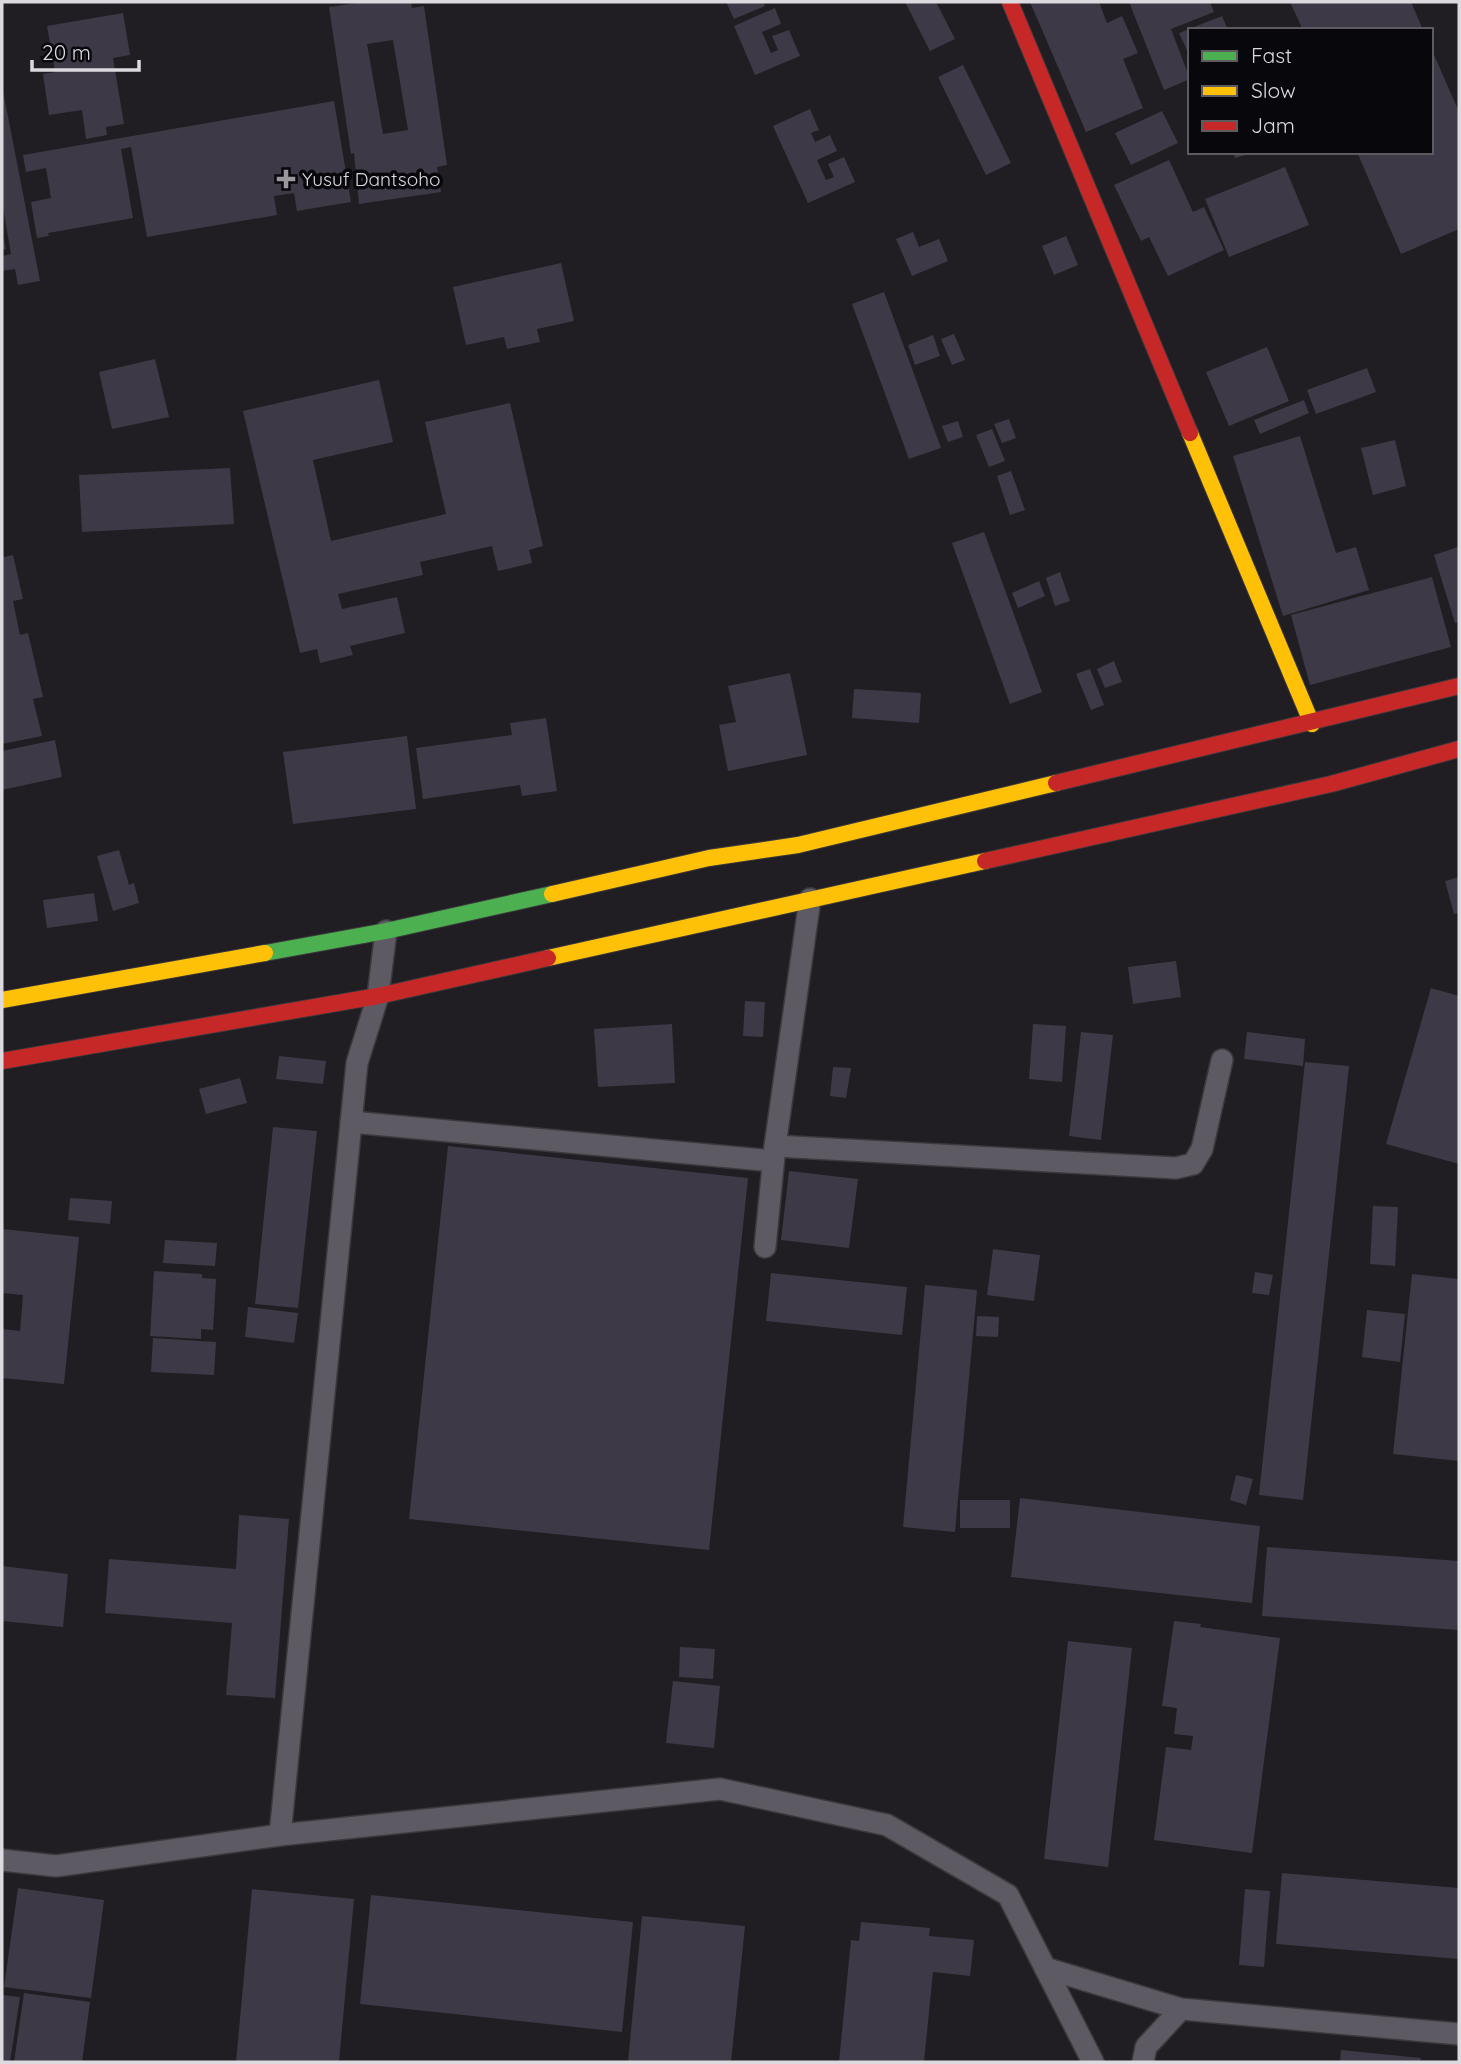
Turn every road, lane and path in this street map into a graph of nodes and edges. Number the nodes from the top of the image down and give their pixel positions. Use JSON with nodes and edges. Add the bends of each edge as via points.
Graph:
{"nodes":[{"id":1,"x":1010,"y":2,"type":"edge"},
{"id":2,"x":1459,"y":686,"type":"edge"},
{"id":3,"x":1312,"y":724,"type":"junction"},
{"id":4,"x":1459,"y":749,"type":"edge"},
{"id":5,"x":810,"y":899,"type":"junction"},
{"id":6,"x":386,"y":931,"type":"junction"},
{"id":7,"x":378,"y":996,"type":"junction"},
{"id":8,"x":2,"y":1000,"type":"edge"},
{"id":9,"x":1222,"y":1060,"type":"dead end"},
{"id":10,"x":2,"y":1061,"type":"edge"},
{"id":11,"x":351,"y":1122,"type":"junction"},
{"id":12,"x":774,"y":1153,"type":"junction"},
{"id":13,"x":765,"y":1247,"type":"dead end"},
{"id":14,"x":280,"y":1835,"type":"junction"},
{"id":15,"x":2,"y":1860,"type":"edge"},
{"id":16,"x":1045,"y":1968,"type":"junction"},
{"id":17,"x":1181,"y":2009,"type":"junction"},
{"id":18,"x":1459,"y":2034,"type":"edge"},
{"id":19,"x":1093,"y":2062,"type":"edge"},
{"id":20,"x":1143,"y":2062,"type":"edge"}],
"edges":[{"from":1,"to":3,"type":"street"},
{"from":2,"to":3,"type":"street"},
{"from":3,"to":6,"type":"street","via":[[798,845],[709,859]]},
{"from":4,"to":5,"type":"street","via":[[1318,787]]},
{"from":5,"to":7,"type":"street"},
{"from":5,"to":12,"type":"lane"},
{"from":6,"to":7,"type":"lane"},
{"from":6,"to":8,"type":"street"},
{"from":7,"to":10,"type":"street"},
{"from":7,"to":11,"type":"lane","via":[[357,1063]]},
{"from":9,"to":12,"type":"lane","via":[[1202,1149],[1193,1164],[1176,1168]]},
{"from":11,"to":12,"type":"lane"},
{"from":11,"to":14,"type":"lane"},
{"from":12,"to":13,"type":"lane"},
{"from":14,"to":15,"type":"lane","via":[[56,1866]]},
{"from":14,"to":16,"type":"lane","via":[[720,1789],[887,1825],[1008,1895]]},
{"from":16,"to":17,"type":"lane"},
{"from":16,"to":19,"type":"lane"},
{"from":17,"to":18,"type":"lane"},
{"from":17,"to":20,"type":"lane","via":[[1146,2047]]}]}
